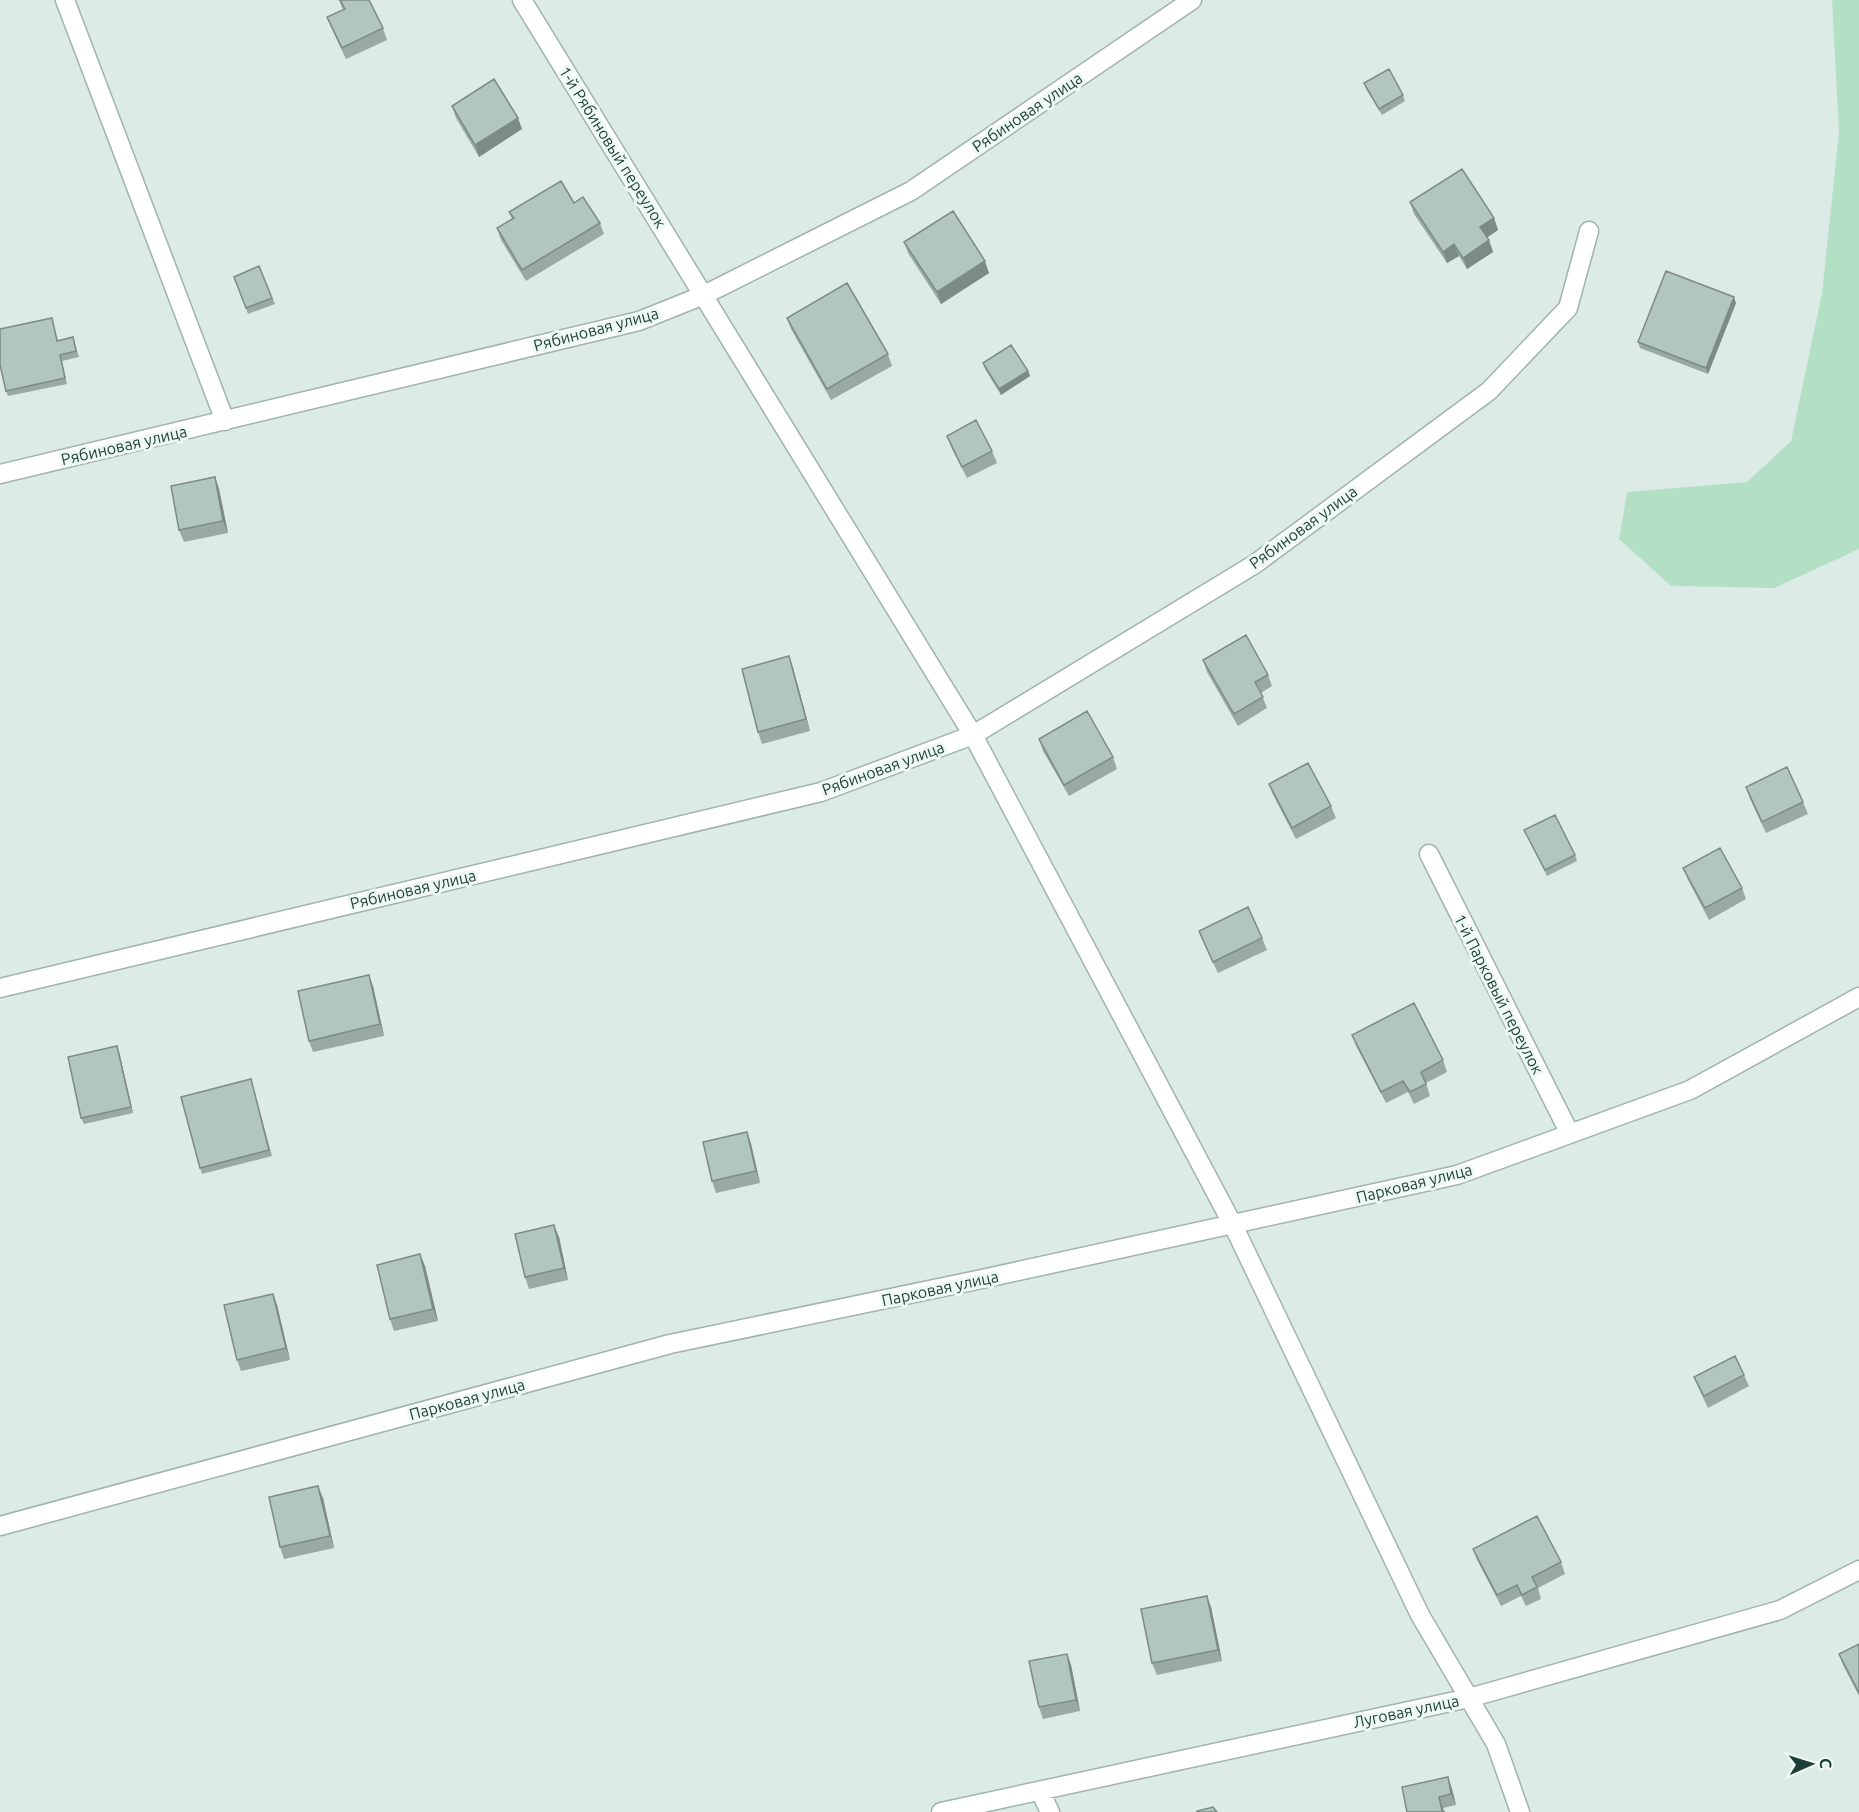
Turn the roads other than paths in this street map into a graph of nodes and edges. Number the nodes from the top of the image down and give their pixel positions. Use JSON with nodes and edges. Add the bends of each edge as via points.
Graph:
{"nodes":[{"id":1,"x":65,"y":0,"type":"edge"},
{"id":2,"x":522,"y":0,"type":"edge"},
{"id":3,"x":1192,"y":0,"type":"edge"},
{"id":4,"x":1589,"y":231,"type":"dead end"},
{"id":5,"x":704,"y":295,"type":"junction"},
{"id":6,"x":225,"y":421,"type":"junction"},
{"id":7,"x":0,"y":474,"type":"edge"},
{"id":8,"x":973,"y":735,"type":"junction"},
{"id":9,"x":1429,"y":854,"type":"dead end"},
{"id":10,"x":0,"y":988,"type":"edge"},
{"id":11,"x":1859,"y":997,"type":"edge"},
{"id":12,"x":1570,"y":1134,"type":"junction"},
{"id":13,"x":1233,"y":1225,"type":"junction"},
{"id":14,"x":0,"y":1526,"type":"edge"},
{"id":15,"x":1859,"y":1570,"type":"edge"},
{"id":16,"x":1469,"y":1698,"type":"junction"},
{"id":17,"x":1040,"y":1791,"type":"junction"},
{"id":18,"x":941,"y":1812,"type":"edge"},
{"id":19,"x":1050,"y":1812,"type":"edge"},
{"id":20,"x":1520,"y":1812,"type":"edge"}],
"edges":[{"from":1,"to":6,"type":"street"},
{"from":2,"to":5,"type":"street","name":"1-й Рябиновый переулок"},
{"from":3,"to":5,"type":"street","name":"Рябиновая улица","via":[[911,191]]},
{"from":4,"to":8,"type":"street","name":"Рябиновая улица","via":[[1568,308],[1490,391],[1255,564]]},
{"from":5,"to":6,"type":"street","name":"Рябиновая улица","via":[[639,321]]},
{"from":5,"to":8,"type":"street","name":"1-й Рябиновый переулок"},
{"from":6,"to":7,"type":"street","name":"Рябиновая улица"},
{"from":8,"to":10,"type":"street","name":"Рябиновая улица","via":[[821,792]]},
{"from":8,"to":13,"type":"street","name":"1-й Рябиновый переулок"},
{"from":9,"to":12,"type":"street","name":"1-й Парковый переулок"},
{"from":11,"to":12,"type":"street","name":"Парковая улица","via":[[1690,1090]]},
{"from":12,"to":13,"type":"street","name":"Парковая улица","via":[[1457,1175]]},
{"from":13,"to":14,"type":"street","name":"Парковая улица","via":[[670,1344]]},
{"from":13,"to":16,"type":"street","name":"1-й Рябиновый переулок","via":[[1420,1615]]},
{"from":15,"to":16,"type":"street","name":"Луговая улица","via":[[1780,1610]]},
{"from":16,"to":17,"type":"street","name":"Луговая улица"},
{"from":16,"to":20,"type":"street","name":"1-й Рябиновый переулок","via":[[1496,1744]]},
{"from":17,"to":18,"type":"street","name":"Луговая улица"},
{"from":17,"to":19,"type":"street"}]}
